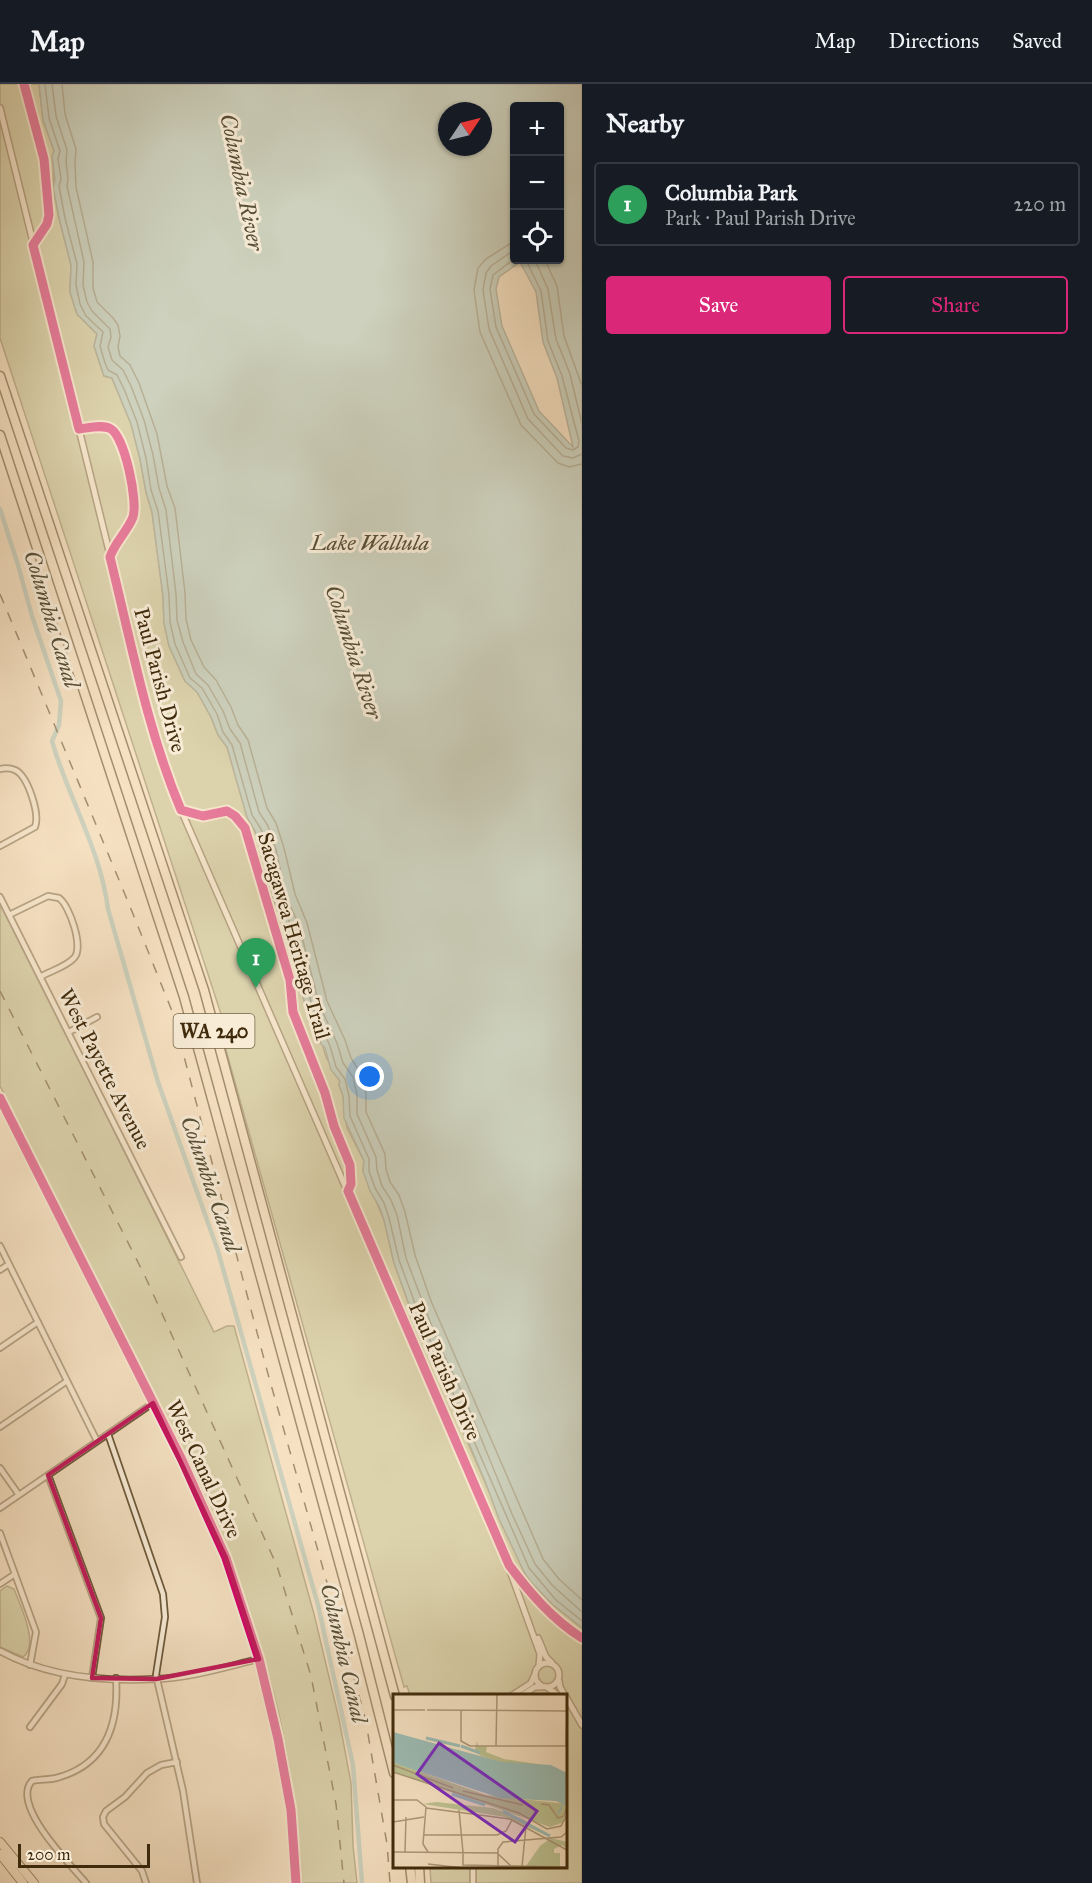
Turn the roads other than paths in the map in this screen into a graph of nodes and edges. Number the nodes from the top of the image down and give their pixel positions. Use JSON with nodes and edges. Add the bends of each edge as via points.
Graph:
{"nodes":[{"id":1,"x":0,"y":108,"type":"edge"},
{"id":2,"x":0,"y":376,"type":"edge"},
{"id":3,"x":0,"y":435,"type":"edge"},
{"id":4,"x":0,"y":769,"type":"edge"},
{"id":5,"x":0,"y":846,"type":"edge"},
{"id":6,"x":0,"y":897,"type":"edge"},
{"id":7,"x":9,"y":915,"type":"junction"},
{"id":8,"x":40,"y":977,"type":"junction"},
{"id":9,"x":97,"y":1017,"type":"dead end"},
{"id":10,"x":69,"y":1032,"type":"junction"},
{"id":11,"x":0,"y":1098,"type":"edge"},
{"id":12,"x":0,"y":1246,"type":"edge"},
{"id":13,"x":181,"y":1257,"type":"dead end"},
{"id":14,"x":9,"y":1264,"type":"junction"},
{"id":15,"x":0,"y":1270,"type":"edge"},
{"id":16,"x":38,"y":1322,"type":"junction"},
{"id":17,"x":0,"y":1348,"type":"edge"},
{"id":18,"x":67,"y":1381,"type":"junction"},
{"id":19,"x":153,"y":1403,"type":"junction"},
{"id":20,"x":0,"y":1427,"type":"edge"},
{"id":21,"x":108,"y":1434,"type":"junction"},
{"id":22,"x":97,"y":1442,"type":"junction"},
{"id":23,"x":0,"y":1468,"type":"edge"},
{"id":24,"x":48,"y":1475,"type":"junction"},
{"id":25,"x":19,"y":1495,"type":"junction"},
{"id":26,"x":0,"y":1508,"type":"edge"},
{"id":27,"x":0,"y":1533,"type":"edge"},
{"id":28,"x":360,"y":1563,"type":"junction"},
{"id":29,"x":15,"y":1574,"type":"junction"},
{"id":30,"x":0,"y":1584,"type":"edge"},
{"id":31,"x":530,"y":1623,"type":"junction"},
{"id":32,"x":0,"y":1651,"type":"edge"},
{"id":33,"x":259,"y":1659,"type":"junction"},
{"id":34,"x":30,"y":1665,"type":"junction"},
{"id":35,"x":554,"y":1665,"type":"junction"},
{"id":36,"x":539,"y":1666,"type":"junction"},
{"id":37,"x":535,"y":1674,"type":"junction"},
{"id":38,"x":65,"y":1675,"type":"junction"},
{"id":39,"x":92,"y":1678,"type":"junction"},
{"id":40,"x":116,"y":1678,"type":"junction"},
{"id":41,"x":560,"y":1678,"type":"junction"},
{"id":42,"x":156,"y":1679,"type":"junction"},
{"id":43,"x":545,"y":1687,"type":"junction"},
{"id":44,"x":395,"y":1694,"type":"edge"},
{"id":45,"x":401,"y":1694,"type":"edge"},
{"id":46,"x":513,"y":1694,"type":"edge"},
{"id":47,"x":523,"y":1694,"type":"edge"},
{"id":48,"x":557,"y":1694,"type":"edge"},
{"id":49,"x":564,"y":1694,"type":"edge"},
{"id":50,"x":567,"y":1700,"type":"edge"},
{"id":51,"x":567,"y":1706,"type":"edge"},
{"id":52,"x":581,"y":1724,"type":"edge"},
{"id":53,"x":30,"y":1727,"type":"dead end"},
{"id":54,"x":177,"y":1762,"type":"junction"},
{"id":55,"x":393,"y":1769,"type":"edge"},
{"id":56,"x":181,"y":1826,"type":"dead end"},
{"id":57,"x":189,"y":1826,"type":"junction"},
{"id":58,"x":0,"y":1842,"type":"edge"},
{"id":59,"x":0,"y":1854,"type":"edge"},
{"id":60,"x":410,"y":1868,"type":"edge"},
{"id":61,"x":420,"y":1868,"type":"edge"},
{"id":62,"x":473,"y":1868,"type":"edge"},
{"id":63,"x":24,"y":1883,"type":"edge"},
{"id":64,"x":34,"y":1883,"type":"edge"},
{"id":65,"x":86,"y":1883,"type":"edge"},
{"id":66,"x":146,"y":1883,"type":"edge"},
{"id":67,"x":197,"y":1883,"type":"edge"},
{"id":68,"x":296,"y":1883,"type":"edge"},
{"id":69,"x":412,"y":1883,"type":"edge"},
{"id":70,"x":421,"y":1883,"type":"edge"},
{"id":71,"x":472,"y":1883,"type":"edge"}],
"edges":[{"from":1,"to":31,"type":"street","name":"Paul Parish Drive","via":[[165,771],[493,1524]]},
{"from":2,"to":28,"type":"highway","number":"WA 240","via":[[204,990]]},
{"from":3,"to":55,"type":"highway","number":"WA 240","via":[[184,997]]},
{"from":4,"to":5,"type":"street","via":[[14,770],[22,776],[37,810],[37,820],[35,827]]},
{"from":6,"to":7,"type":"street","name":"West Payette Avenue"},
{"from":7,"to":8,"type":"street","name":"West Payette Avenue"},
{"from":7,"to":8,"type":"street","via":[[48,896],[59,897],[68,908],[78,944],[76,954]]},
{"from":8,"to":10,"type":"street","name":"West Payette Avenue"},
{"from":9,"to":10,"type":"street"},
{"from":10,"to":13,"type":"street","name":"West Payette Avenue"},
{"from":11,"to":19,"type":"street","name":"West Canal Drive"},
{"from":12,"to":14,"type":"street"},
{"from":14,"to":15,"type":"street"},
{"from":14,"to":16,"type":"street"},
{"from":16,"to":17,"type":"street"},
{"from":16,"to":18,"type":"street"},
{"from":18,"to":20,"type":"street"},
{"from":18,"to":22,"type":"street"},
{"from":19,"to":21,"type":"street"},
{"from":19,"to":33,"type":"street","name":"West Canal Drive","via":[[226,1558]]},
{"from":21,"to":22,"type":"street"},
{"from":21,"to":42,"type":"street","via":[[163,1594],[165,1617]]},
{"from":22,"to":24,"type":"street"},
{"from":23,"to":25,"type":"street"},
{"from":24,"to":25,"type":"street"},
{"from":24,"to":39,"type":"street","via":[[100,1618]]},
{"from":25,"to":26,"type":"street"},
{"from":27,"to":29,"type":"street"},
{"from":28,"to":44,"type":"highway","number":"WA 240"},
{"from":28,"to":45,"type":"highway","via":[[380,1616]]},
{"from":29,"to":30,"type":"street"},
{"from":29,"to":34,"type":"street","via":[[36,1632]]},
{"from":31,"to":35,"type":"street","name":"Paul Parish Drive"},
{"from":31,"to":36,"type":"street","name":"Paul Parish Drive","via":[[540,1654]]},
{"from":32,"to":34,"type":"street"},
{"from":33,"to":42,"type":"street"},
{"from":33,"to":68,"type":"street","name":"West Canal Drive","via":[[291,1810]]},
{"from":34,"to":38,"type":"street"},
{"from":35,"to":36,"type":"street"},
{"from":35,"to":41,"type":"street"},
{"from":36,"to":37,"type":"street"},
{"from":37,"to":43,"type":"street","via":[[537,1682]]},
{"from":37,"to":46,"type":"street","via":[[531,1683]]},
{"from":38,"to":39,"type":"street"},
{"from":38,"to":53,"type":"street"},
{"from":39,"to":40,"type":"street"},
{"from":40,"to":42,"type":"street"},
{"from":40,"to":65,"type":"street","via":[[115,1717],[99,1750],[72,1772],[34,1780],[28,1789],[28,1800],[38,1823]]},
{"from":41,"to":43,"type":"street","via":[[555,1685]]},
{"from":41,"to":49,"type":"street"},
{"from":42,"to":54,"type":"street"},
{"from":43,"to":47,"type":"street"},
{"from":43,"to":48,"type":"street"},
{"from":50,"to":52,"type":"street"},
{"from":51,"to":52,"type":"street"},
{"from":54,"to":57,"type":"street"},
{"from":54,"to":66,"type":"street","via":[[147,1773],[103,1817],[104,1824],[142,1871]]},
{"from":56,"to":57,"type":"street"},
{"from":57,"to":67,"type":"street"},
{"from":58,"to":64,"type":"highway"},
{"from":59,"to":63,"type":"highway"},
{"from":60,"to":69,"type":"highway"},
{"from":61,"to":70,"type":"highway"},
{"from":62,"to":71,"type":"street"}]}
